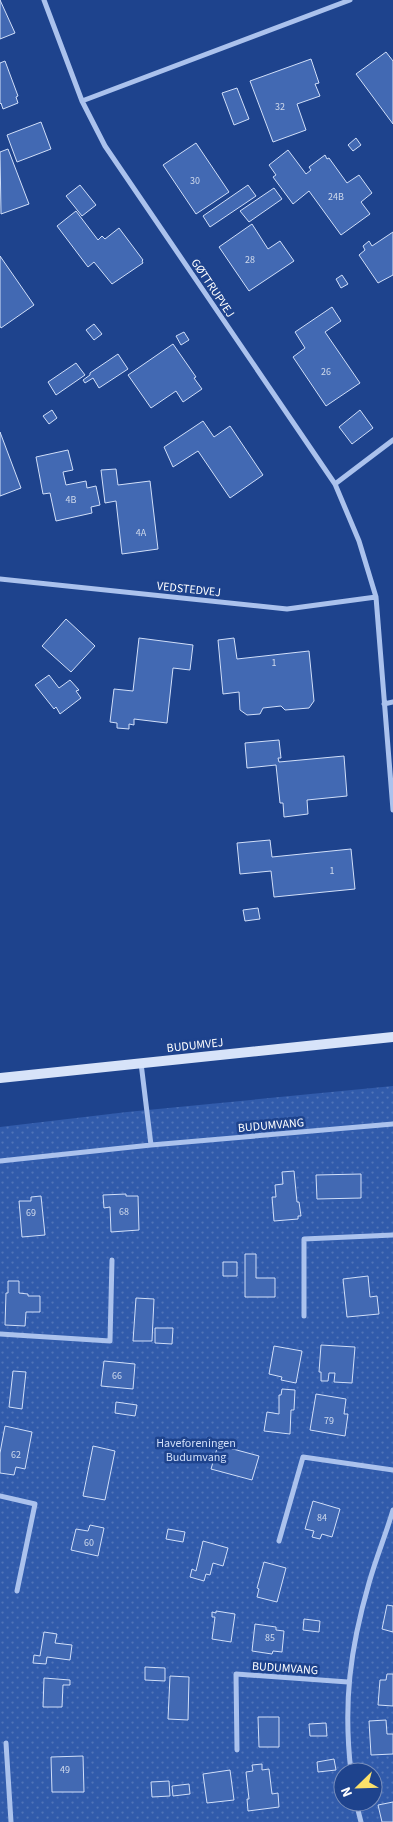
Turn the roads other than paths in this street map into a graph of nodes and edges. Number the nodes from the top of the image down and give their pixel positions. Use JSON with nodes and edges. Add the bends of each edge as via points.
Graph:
{"nodes":[{"id":1,"x":44,"y":0,"type":"edge"},
{"id":2,"x":350,"y":0,"type":"edge"},
{"id":3,"x":82,"y":101,"type":"junction"},
{"id":4,"x":393,"y":440,"type":"edge"},
{"id":5,"x":334,"y":484,"type":"junction"},
{"id":6,"x":0,"y":579,"type":"edge"},
{"id":7,"x":376,"y":597,"type":"junction"},
{"id":8,"x":393,"y":702,"type":"edge"},
{"id":9,"x":384,"y":704,"type":"junction"},
{"id":10,"x":393,"y":810,"type":"edge"},
{"id":11,"x":393,"y":1037,"type":"edge"},
{"id":12,"x":141,"y":1063,"type":"junction"},
{"id":13,"x":0,"y":1078,"type":"edge"},
{"id":14,"x":393,"y":1124,"type":"edge"},
{"id":15,"x":152,"y":1145,"type":"junction"},
{"id":16,"x":0,"y":1161,"type":"edge"},
{"id":17,"x":393,"y":1235,"type":"edge"},
{"id":18,"x":112,"y":1260,"type":"dead end"},
{"id":19,"x":304,"y":1316,"type":"dead end"},
{"id":20,"x":0,"y":1334,"type":"edge"},
{"id":21,"x":393,"y":1470,"type":"edge"},
{"id":22,"x":0,"y":1496,"type":"edge"},
{"id":23,"x":393,"y":1510,"type":"edge"},
{"id":24,"x":279,"y":1541,"type":"dead end"},
{"id":25,"x":17,"y":1591,"type":"dead end"},
{"id":26,"x":348,"y":1682,"type":"junction"},
{"id":27,"x":6,"y":1743,"type":"dead end"},
{"id":28,"x":236,"y":1750,"type":"dead end"},
{"id":29,"x":350,"y":1762,"type":"edge"},
{"id":30,"x":11,"y":1822,"type":"edge"}],
"edges":[{"from":1,"to":3,"type":"street","name":"GØTTRUPVEJ"},
{"from":2,"to":3,"type":"street"},
{"from":3,"to":5,"type":"street","name":"GØTTRUPVEJ","via":[[104,146]]},
{"from":4,"to":5,"type":"street"},
{"from":5,"to":7,"type":"street","name":"GØTTRUPVEJ","via":[[359,541]]},
{"from":6,"to":7,"type":"street","name":"VEDSTEDVEJ","via":[[287,609]]},
{"from":7,"to":9,"type":"street","name":"GØTTRUPVEJ"},
{"from":8,"to":9,"type":"street"},
{"from":9,"to":10,"type":"street","name":"GØTTRUPVEJ"},
{"from":11,"to":12,"type":"street","name":"BUDUMVEJ"},
{"from":12,"to":13,"type":"street","name":"BUDUMVEJ"},
{"from":12,"to":15,"type":"street"},
{"from":14,"to":15,"type":"street","name":"BUDUMVANG"},
{"from":15,"to":16,"type":"street","name":"BUDUMVANG"},
{"from":17,"to":19,"type":"street","via":[[304,1239]]},
{"from":18,"to":20,"type":"street","via":[[110,1341]]},
{"from":21,"to":24,"type":"street","via":[[304,1457]]},
{"from":22,"to":25,"type":"street","via":[[35,1504]]},
{"from":23,"to":26,"type":"street","via":[[355,1639]]},
{"from":26,"to":28,"type":"street","name":"BUDUMVANG","via":[[236,1674]]},
{"from":26,"to":29,"type":"street"},
{"from":27,"to":30,"type":"street"}]}
